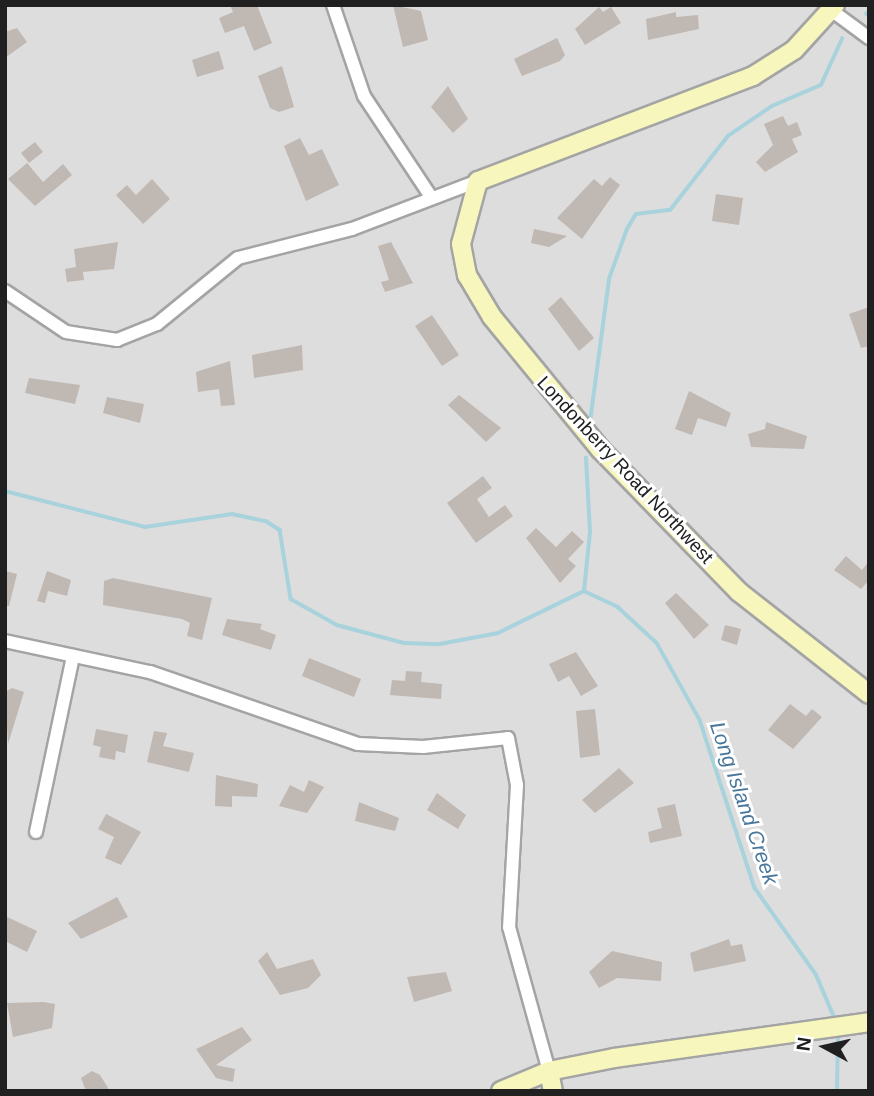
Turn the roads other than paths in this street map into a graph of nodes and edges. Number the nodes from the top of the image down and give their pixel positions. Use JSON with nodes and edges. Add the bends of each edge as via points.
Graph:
{"nodes":[{"id":1,"x":333,"y":5,"type":"edge"},
{"id":2,"x":833,"y":8,"type":"edge"},
{"id":3,"x":869,"y":38,"type":"edge"},
{"id":4,"x":478,"y":181,"type":"junction"},
{"id":5,"x":431,"y":197,"type":"junction"},
{"id":6,"x":5,"y":291,"type":"edge"},
{"id":7,"x":5,"y":641,"type":"edge"},
{"id":8,"x":73,"y":656,"type":"junction"},
{"id":9,"x":869,"y":694,"type":"edge"},
{"id":10,"x":36,"y":832,"type":"dead end"},
{"id":11,"x":861,"y":1023,"type":"edge"},
{"id":12,"x":550,"y":1071,"type":"junction"},
{"id":13,"x":502,"y":1091,"type":"edge"},
{"id":14,"x":553,"y":1091,"type":"edge"}],
"edges":[{"from":1,"to":5,"type":"street","via":[[364,96]]},
{"from":2,"to":3,"type":"street"},
{"from":2,"to":4,"type":"street","via":[[794,50],[753,76]]},
{"from":4,"to":5,"type":"street"},
{"from":4,"to":9,"type":"street","name":"Londonberry Road Northwest","via":[[463,229],[463,261],[510,342],[600,449],[739,592]]},
{"from":5,"to":6,"type":"street","via":[[352,229],[238,258],[157,324],[117,340],[65,332]]},
{"from":7,"to":8,"type":"street"},
{"from":8,"to":10,"type":"street"},
{"from":8,"to":12,"type":"street","via":[[227,695],[358,744],[422,747],[508,738],[517,785],[509,927]]},
{"from":11,"to":12,"type":"street"},
{"from":12,"to":13,"type":"street"},
{"from":12,"to":14,"type":"street"}]}
